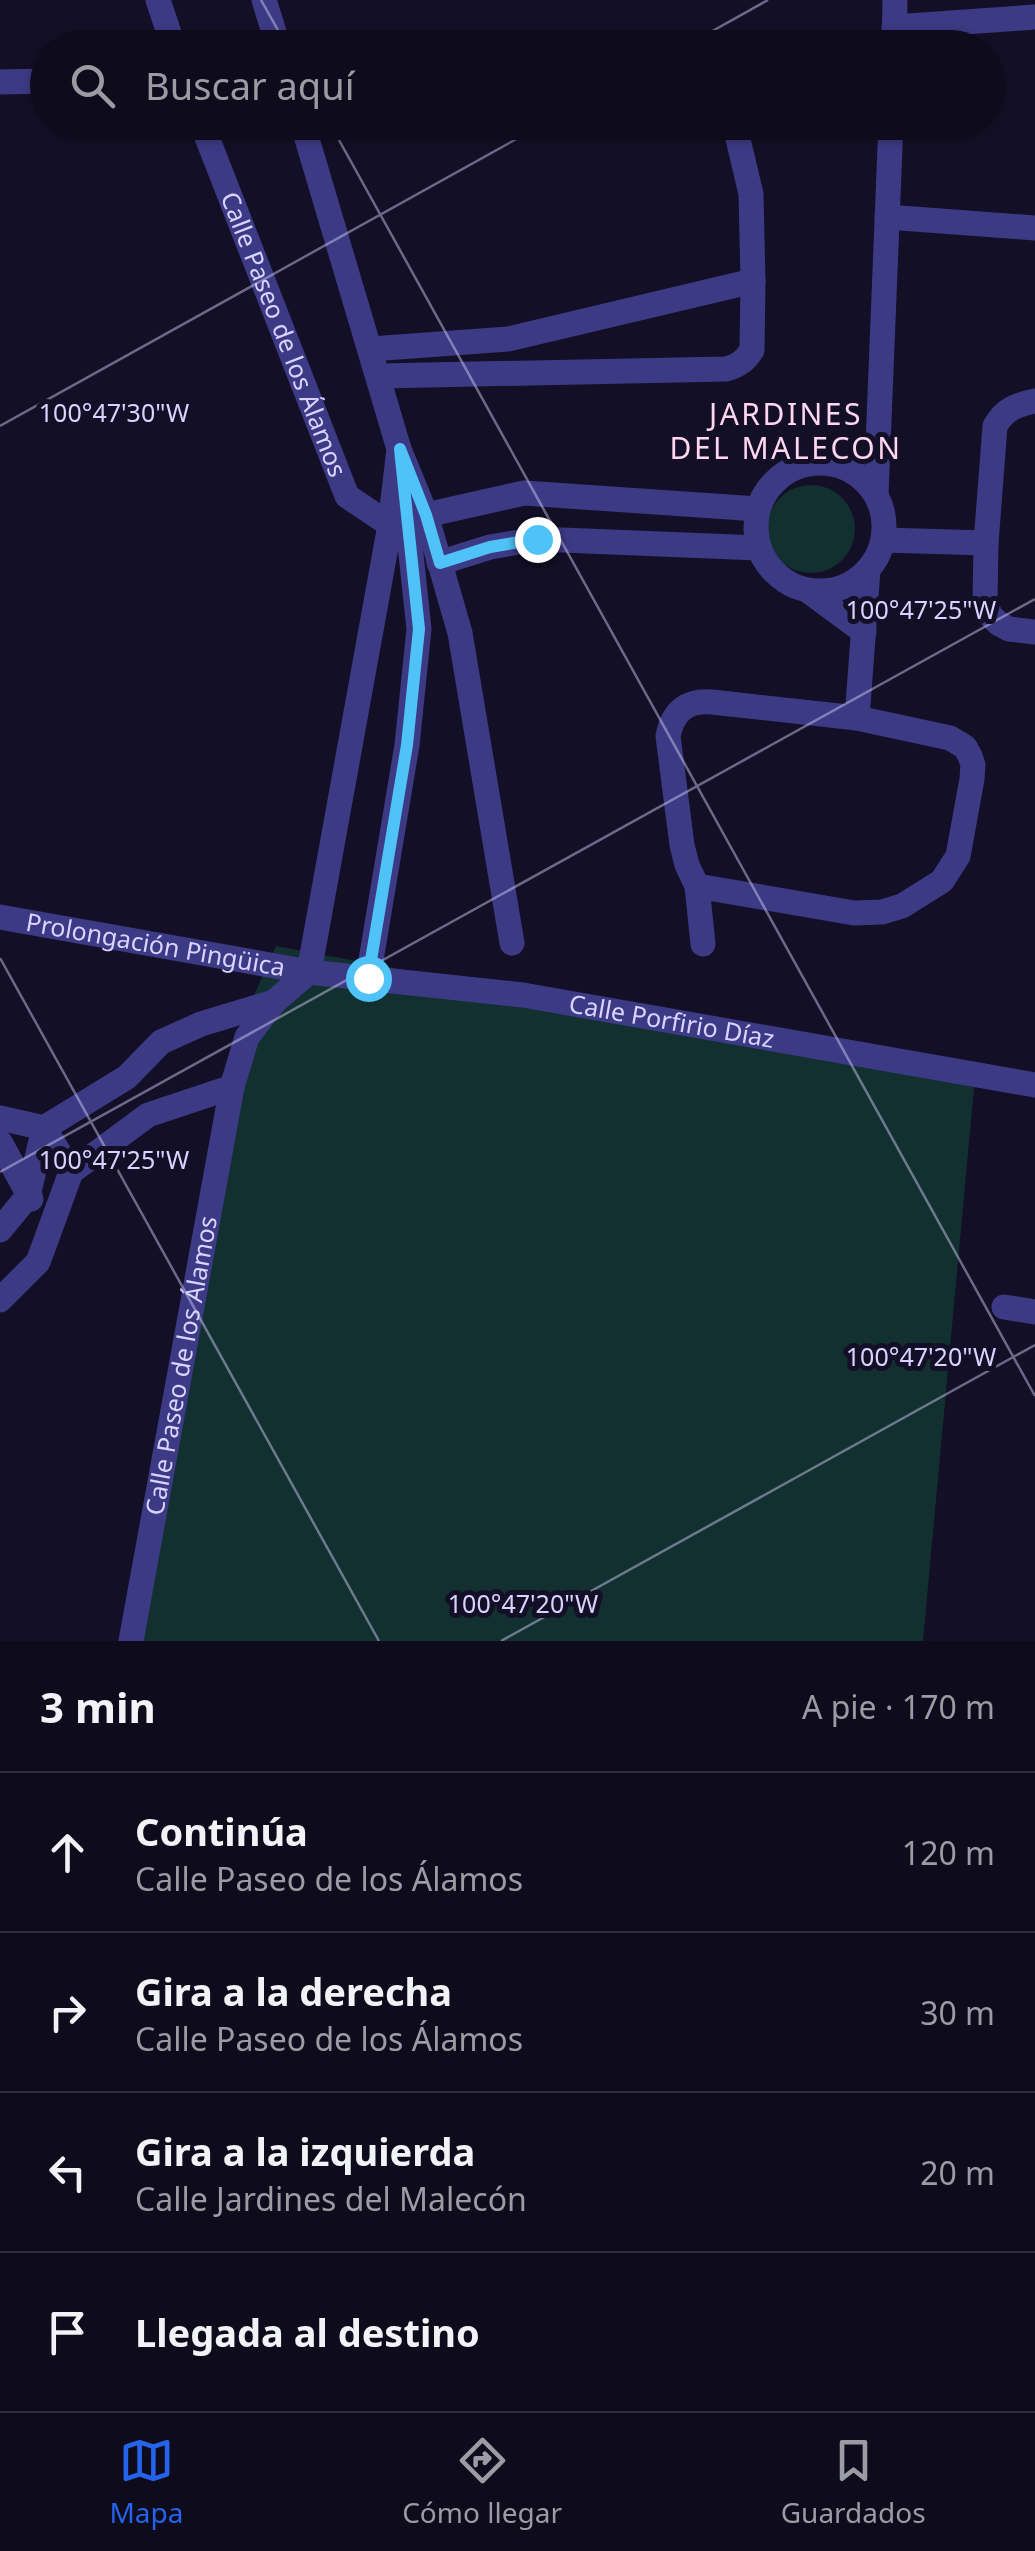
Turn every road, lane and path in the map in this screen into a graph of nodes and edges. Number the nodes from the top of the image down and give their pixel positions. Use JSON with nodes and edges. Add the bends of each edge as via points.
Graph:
{"nodes":[{"id":1,"x":158,"y":0,"type":"edge"},
{"id":2,"x":264,"y":0,"type":"edge"},
{"id":3,"x":896,"y":0,"type":"edge"},
{"id":4,"x":1035,"y":17,"type":"edge"},
{"id":5,"x":168,"y":30,"type":"edge"},
{"id":6,"x":273,"y":30,"type":"edge"},
{"id":7,"x":894,"y":30,"type":"edge"},
{"id":8,"x":943,"y":30,"type":"edge"},
{"id":9,"x":30,"y":81,"type":"edge"},
{"id":10,"x":0,"y":82,"type":"edge"},
{"id":11,"x":208,"y":140,"type":"edge"},
{"id":12,"x":307,"y":140,"type":"edge"},
{"id":13,"x":738,"y":140,"type":"edge"},
{"id":14,"x":890,"y":140,"type":"edge"},
{"id":15,"x":887,"y":217,"type":"junction"},
{"id":16,"x":1035,"y":228,"type":"edge"},
{"id":17,"x":754,"y":280,"type":"junction"},
{"id":18,"x":508,"y":339,"type":"junction"},
{"id":19,"x":371,"y":350,"type":"junction"},
{"id":20,"x":512,"y":375,"type":"junction"},
{"id":21,"x":379,"y":376,"type":"junction"},
{"id":22,"x":1035,"y":401,"type":"edge"},
{"id":23,"x":878,"y":436,"type":"junction"},
{"id":24,"x":400,"y":449,"type":"junction"},
{"id":25,"x":844,"y":467,"type":"junction"},
{"id":26,"x":876,"y":495,"type":"junction"},
{"id":27,"x":758,"y":509,"type":"junction"},
{"id":28,"x":426,"y":515,"type":"junction"},
{"id":29,"x":390,"y":525,"type":"junction"},
{"id":30,"x":883,"y":540,"type":"junction"},
{"id":31,"x":986,"y":544,"type":"junction"},
{"id":32,"x":759,"y":548,"type":"junction"},
{"id":33,"x":440,"y":563,"type":"junction"},
{"id":34,"x":868,"y":570,"type":"junction"},
{"id":35,"x":807,"y":590,"type":"junction"},
{"id":36,"x":864,"y":632,"type":"junction"},
{"id":37,"x":1035,"y":632,"type":"edge"},
{"id":38,"x":856,"y":718,"type":"junction"},
{"id":39,"x":697,"y":886,"type":"junction"},
{"id":40,"x":0,"y":917,"type":"edge"},
{"id":41,"x":512,"y":944,"type":"dead end"},
{"id":42,"x":703,"y":944,"type":"dead end"},
{"id":43,"x":309,"y":972,"type":"junction"},
{"id":44,"x":368,"y":978,"type":"junction"},
{"id":45,"x":274,"y":1002,"type":"junction"},
{"id":46,"x":126,"y":1077,"type":"junction"},
{"id":47,"x":1035,"y":1085,"type":"edge"},
{"id":48,"x":232,"y":1087,"type":"junction"},
{"id":49,"x":148,"y":1115,"type":"junction"},
{"id":50,"x":0,"y":1118,"type":"edge"},
{"id":51,"x":44,"y":1128,"type":"junction"},
{"id":52,"x":0,"y":1142,"type":"edge"},
{"id":53,"x":72,"y":1172,"type":"junction"},
{"id":54,"x":28,"y":1196,"type":"junction"},
{"id":55,"x":51,"y":1228,"type":"junction"},
{"id":56,"x":0,"y":1230,"type":"edge"},
{"id":57,"x":0,"y":1300,"type":"edge"},
{"id":58,"x":1004,"y":1306,"type":"dead end"},
{"id":59,"x":1035,"y":1312,"type":"edge"},
{"id":60,"x":131,"y":1641,"type":"edge"}],
"edges":[{"from":1,"to":5,"type":"street"},
{"from":2,"to":6,"type":"street"},
{"from":3,"to":7,"type":"street"},
{"from":4,"to":8,"type":"street"},
{"from":9,"to":10,"type":"street"},
{"from":11,"to":29,"type":"street","name":"Calle Paseo de los Álamos","via":[[347,496]]},
{"from":12,"to":19,"type":"street"},
{"from":13,"to":17,"type":"street","via":[[750,194]]},
{"from":14,"to":15,"type":"street"},
{"from":15,"to":16,"type":"street"},
{"from":15,"to":23,"type":"street"},
{"from":17,"to":18,"type":"street"},
{"from":17,"to":20,"type":"street","via":[[752,350],[736,366]]},
{"from":18,"to":19,"type":"street"},
{"from":18,"to":20,"type":"street"},
{"from":19,"to":21,"type":"street"},
{"from":20,"to":21,"type":"street"},
{"from":21,"to":24,"type":"street"},
{"from":22,"to":31,"type":"street","via":[[1016,405],[995,426]]},
{"from":23,"to":25,"type":"street"},
{"from":23,"to":26,"type":"street"},
{"from":24,"to":28,"type":"street"},
{"from":24,"to":29,"type":"street"},
{"from":24,"to":44,"type":"street","via":[[419,629]]},
{"from":25,"to":26,"type":"street"},
{"from":25,"to":27,"type":"street","via":[[823,462],[782,474]]},
{"from":26,"to":30,"type":"street"},
{"from":27,"to":28,"type":"street","via":[[524,493]]},
{"from":27,"to":32,"type":"street"},
{"from":28,"to":33,"type":"street"},
{"from":29,"to":43,"type":"street"},
{"from":30,"to":31,"type":"street"},
{"from":30,"to":34,"type":"street"},
{"from":31,"to":37,"type":"street","via":[[990,614],[1009,629]]},
{"from":32,"to":33,"type":"street","via":[[537,539]]},
{"from":32,"to":35,"type":"street","via":[[786,582]]},
{"from":33,"to":41,"type":"street","via":[[460,632]]},
{"from":34,"to":35,"type":"street","via":[[830,591]]},
{"from":34,"to":36,"type":"street"},
{"from":35,"to":36,"type":"street"},
{"from":36,"to":38,"type":"street"},
{"from":38,"to":39,"type":"street","via":[[697,701],[681,708],[668,736],[682,845]]},
{"from":38,"to":39,"type":"street","via":[[950,738],[970,756],[958,856],[942,881],[902,906],[854,913]]},
{"from":39,"to":42,"type":"street"},
{"from":40,"to":43,"type":"street","name":"Prolongación Pingüica"},
{"from":43,"to":44,"type":"street","name":"Calle Porfirio Díaz"},
{"from":43,"to":45,"type":"street","name":"Calle Paseo de los Álamos"},
{"from":44,"to":47,"type":"street","name":"Calle Porfirio Díaz","via":[[523,995]]},
{"from":45,"to":46,"type":"street","via":[[162,1042]]},
{"from":45,"to":48,"type":"street","name":"Calle Paseo de los Álamos","via":[[248,1037]]},
{"from":46,"to":49,"type":"street"},
{"from":46,"to":51,"type":"street"},
{"from":48,"to":49,"type":"street"},
{"from":48,"to":60,"type":"street","name":"Calle Paseo de los Álamos"},
{"from":49,"to":53,"type":"street"},
{"from":50,"to":51,"type":"street"},
{"from":51,"to":53,"type":"street"},
{"from":51,"to":54,"type":"street"},
{"from":52,"to":54,"type":"street"},
{"from":53,"to":55,"type":"street"},
{"from":54,"to":55,"type":"street"},
{"from":54,"to":56,"type":"street"},
{"from":55,"to":57,"type":"street","via":[[38,1262]]},
{"from":58,"to":59,"type":"street"}]}
